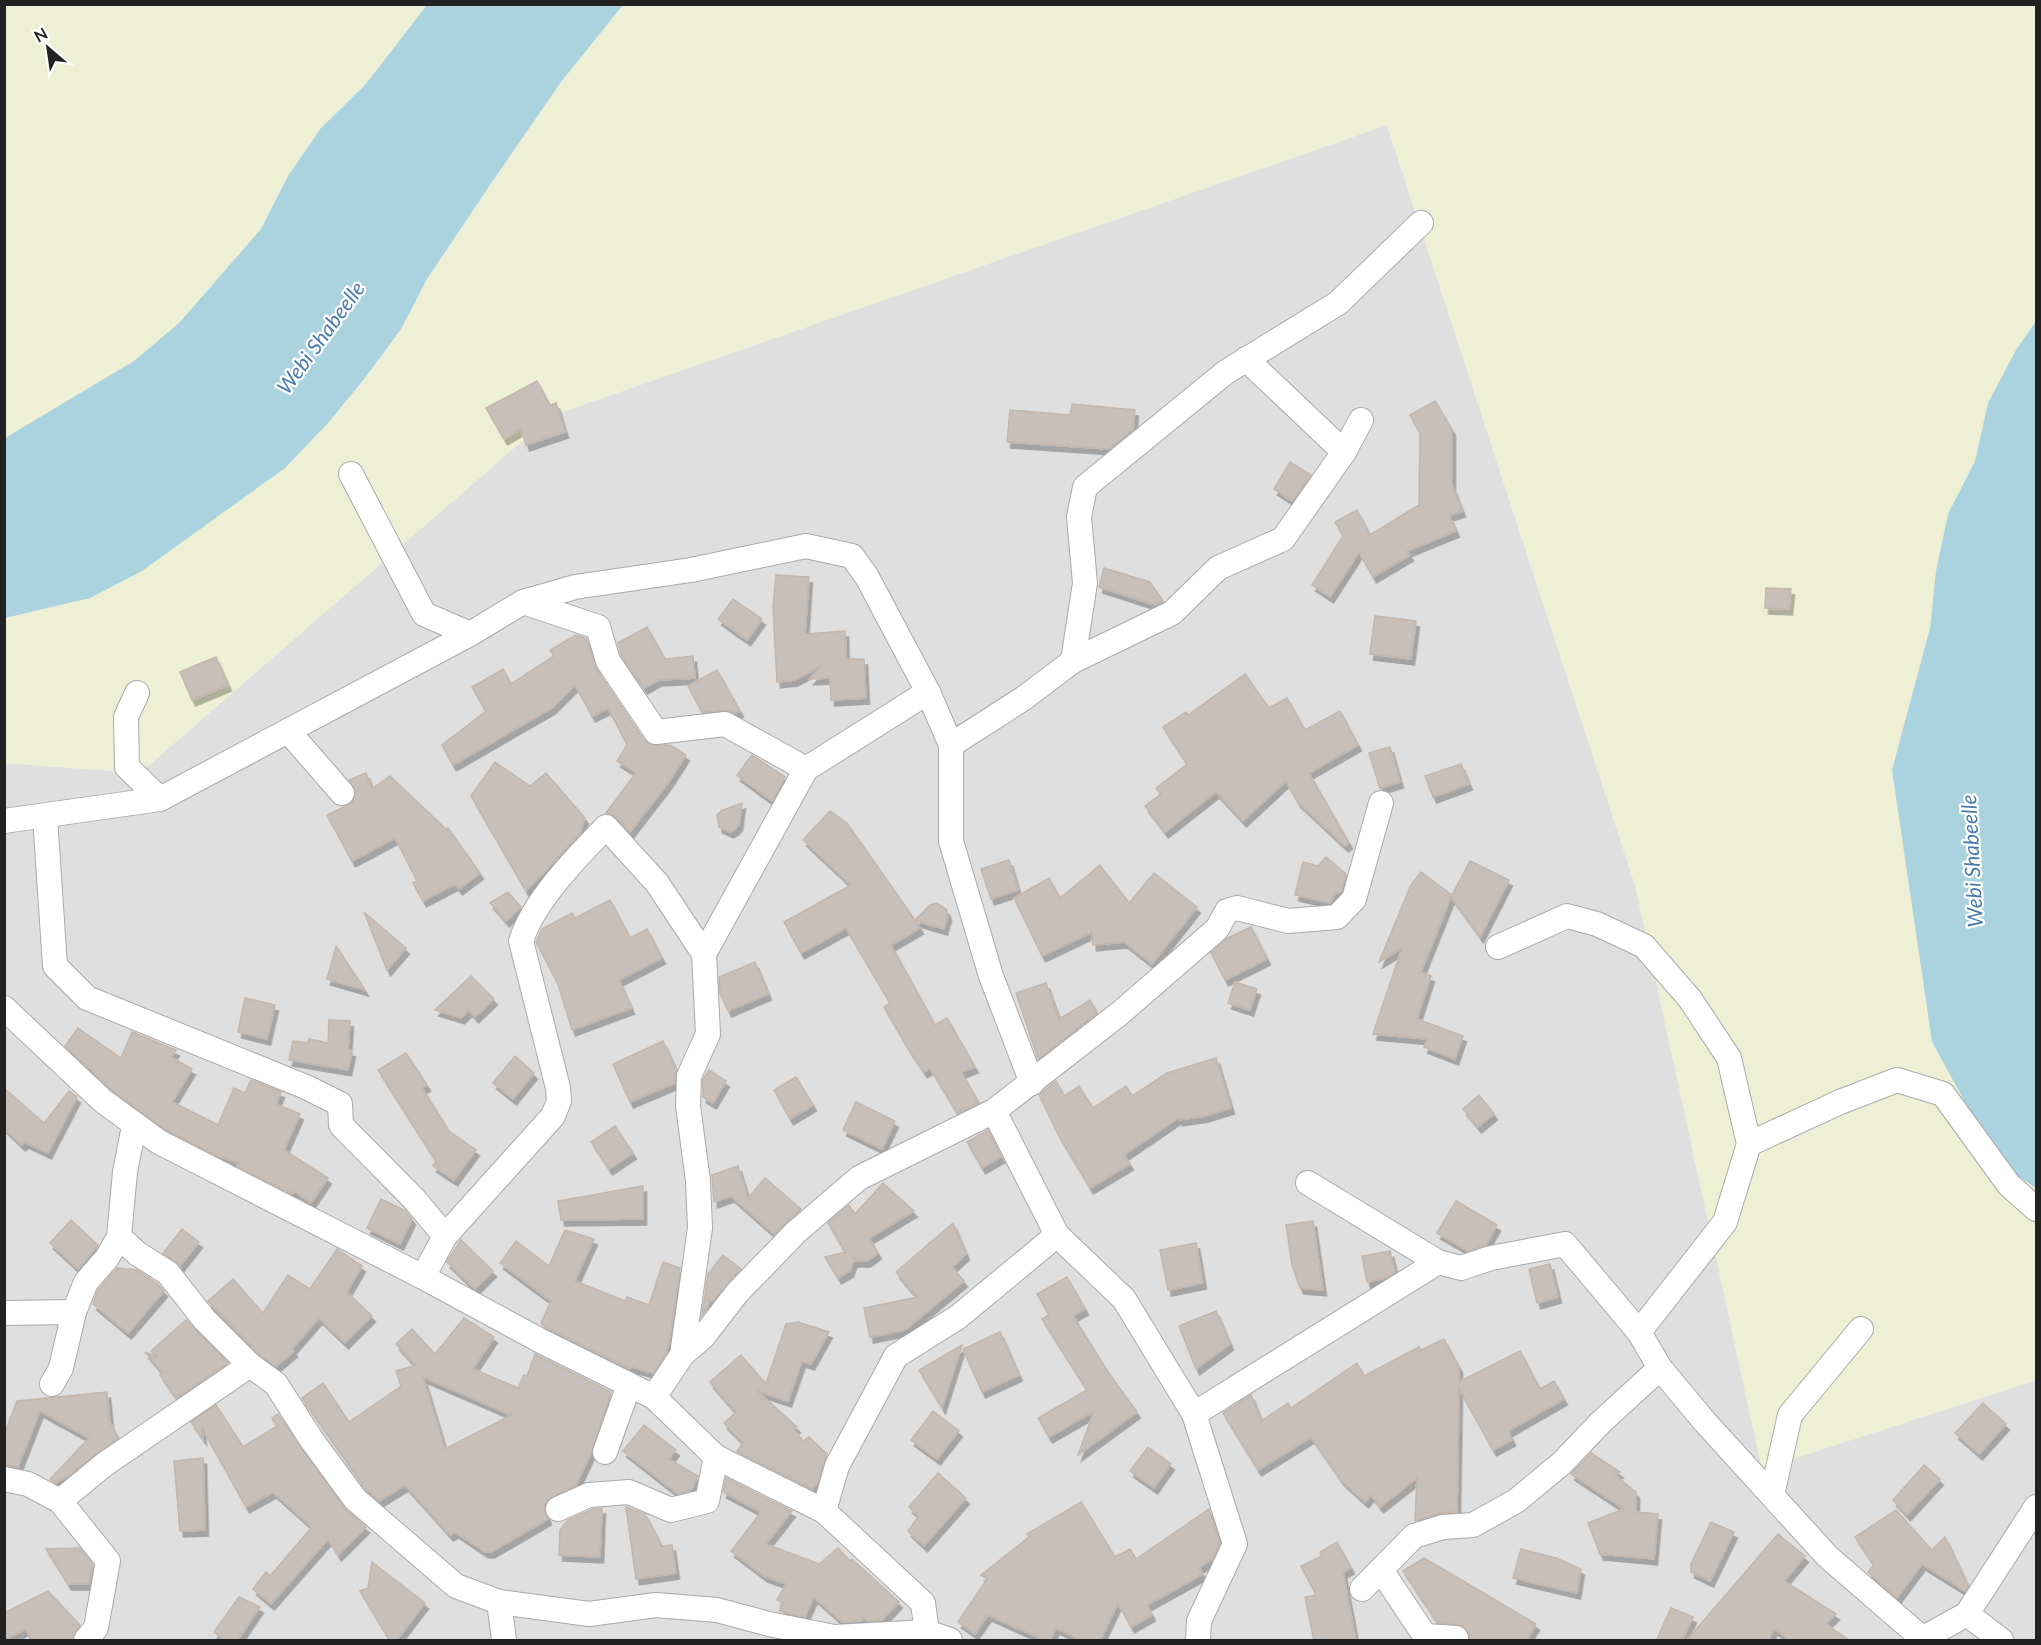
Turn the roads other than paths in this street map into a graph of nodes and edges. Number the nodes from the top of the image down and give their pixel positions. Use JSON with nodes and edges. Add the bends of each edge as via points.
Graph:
{"nodes":[{"id":1,"x":1421,"y":223,"type":"dead end"},
{"id":2,"x":1246,"y":359,"type":"junction"},
{"id":3,"x":1361,"y":420,"type":"dead end"},
{"id":4,"x":1344,"y":452,"type":"junction"},
{"id":5,"x":351,"y":474,"type":"dead end"},
{"id":6,"x":523,"y":602,"type":"junction"},
{"id":7,"x":470,"y":634,"type":"junction"},
{"id":8,"x":1073,"y":661,"type":"junction"},
{"id":9,"x":928,"y":692,"type":"junction"},
{"id":10,"x":137,"y":693,"type":"dead end"},
{"id":11,"x":289,"y":732,"type":"junction"},
{"id":12,"x":951,"y":745,"type":"junction"},
{"id":13,"x":806,"y":769,"type":"junction"},
{"id":14,"x":342,"y":793,"type":"dead end"},
{"id":15,"x":160,"y":799,"type":"junction"},
{"id":16,"x":1381,"y":803,"type":"dead end"},
{"id":17,"x":45,"y":817,"type":"junction"},
{"id":18,"x":4,"y":821,"type":"edge"},
{"id":19,"x":1498,"y":947,"type":"dead end"},
{"id":20,"x":704,"y":954,"type":"junction"},
{"id":21,"x":4,"y":1008,"type":"edge"},
{"id":22,"x":1032,"y":1083,"type":"junction"},
{"id":23,"x":994,"y":1111,"type":"junction"},
{"id":24,"x":134,"y":1126,"type":"junction"},
{"id":25,"x":1749,"y":1144,"type":"junction"},
{"id":26,"x":1308,"y":1183,"type":"dead end"},
{"id":27,"x":2037,"y":1209,"type":"edge"},
{"id":28,"x":1057,"y":1235,"type":"junction"},
{"id":29,"x":445,"y":1236,"type":"junction"},
{"id":30,"x":119,"y":1237,"type":"junction"},
{"id":31,"x":1438,"y":1262,"type":"junction"},
{"id":32,"x":423,"y":1276,"type":"junction"},
{"id":33,"x":74,"y":1312,"type":"junction"},
{"id":34,"x":4,"y":1313,"type":"edge"},
{"id":35,"x":1861,"y":1329,"type":"dead end"},
{"id":36,"x":1639,"y":1332,"type":"junction"},
{"id":37,"x":682,"y":1355,"type":"junction"},
{"id":38,"x":250,"y":1365,"type":"junction"},
{"id":39,"x":1660,"y":1368,"type":"junction"},
{"id":40,"x":52,"y":1384,"type":"dead end"},
{"id":41,"x":629,"y":1385,"type":"junction"},
{"id":42,"x":654,"y":1397,"type":"junction"},
{"id":43,"x":1194,"y":1414,"type":"junction"},
{"id":44,"x":605,"y":1452,"type":"dead end"},
{"id":45,"x":716,"y":1457,"type":"junction"},
{"id":46,"x":4,"y":1479,"type":"edge"},
{"id":47,"x":1772,"y":1495,"type":"junction"},
{"id":48,"x":60,"y":1501,"type":"junction"},
{"id":49,"x":2037,"y":1507,"type":"edge"},
{"id":50,"x":558,"y":1509,"type":"dead end"},
{"id":51,"x":824,"y":1511,"type":"junction"},
{"id":52,"x":1381,"y":1569,"type":"junction"},
{"id":53,"x":1362,"y":1589,"type":"dead end"},
{"id":54,"x":499,"y":1602,"type":"junction"},
{"id":55,"x":1967,"y":1614,"type":"junction"},
{"id":56,"x":927,"y":1632,"type":"junction"},
{"id":57,"x":1425,"y":1638,"type":"edge"},
{"id":58,"x":1456,"y":1638,"type":"dead end"},
{"id":59,"x":1921,"y":1639,"type":"edge"},
{"id":60,"x":86,"y":1641,"type":"edge"},
{"id":61,"x":504,"y":1641,"type":"edge"},
{"id":62,"x":950,"y":1641,"type":"edge"},
{"id":63,"x":1198,"y":1641,"type":"edge"},
{"id":64,"x":2001,"y":1641,"type":"edge"}],
"edges":[{"from":1,"to":2,"type":"street","via":[[1338,303]]},
{"from":2,"to":4,"type":"street"},
{"from":2,"to":8,"type":"street","via":[[1085,487],[1079,517],[1085,583]]},
{"from":3,"to":4,"type":"street"},
{"from":4,"to":8,"type":"street","via":[[1283,539],[1218,568],[1172,613]]},
{"from":5,"to":7,"type":"street","via":[[424,615]]},
{"from":6,"to":7,"type":"street"},
{"from":6,"to":9,"type":"street","via":[[575,587],[691,570],[806,546],[852,556]]},
{"from":6,"to":13,"type":"street","via":[[598,627],[608,661],[656,732],[725,724]]},
{"from":7,"to":11,"type":"street"},
{"from":8,"to":12,"type":"street"},
{"from":9,"to":12,"type":"street"},
{"from":9,"to":13,"type":"street"},
{"from":10,"to":15,"type":"street","via":[[126,717],[127,767]]},
{"from":11,"to":14,"type":"street"},
{"from":11,"to":15,"type":"street"},
{"from":12,"to":22,"type":"street","via":[[951,841],[991,976]]},
{"from":13,"to":20,"type":"street"},
{"from":15,"to":17,"type":"street"},
{"from":16,"to":22,"type":"street","via":[[1354,899],[1337,917],[1288,921],[1237,908],[1227,911],[1216,929],[1199,944]]},
{"from":17,"to":18,"type":"street"},
{"from":17,"to":29,"type":"street","via":[[55,966],[87,998],[340,1104],[341,1125]]},
{"from":19,"to":25,"type":"street","via":[[1567,916],[1597,924],[1644,946],[1690,999],[1729,1058]]},
{"from":20,"to":29,"type":"street","via":[[657,883],[606,827],[578,855],[526,926],[521,941],[559,1101],[553,1116]]},
{"from":20,"to":37,"type":"street","via":[[708,1034],[689,1076],[688,1106],[700,1228]]},
{"from":21,"to":24,"type":"street"},
{"from":22,"to":23,"type":"street"},
{"from":23,"to":28,"type":"street"},
{"from":23,"to":37,"type":"street","via":[[859,1178],[796,1232],[737,1293],[703,1337]]},
{"from":24,"to":30,"type":"street"},
{"from":24,"to":32,"type":"street"},
{"from":25,"to":27,"type":"street","via":[[1898,1080],[1943,1094],[2009,1185]]},
{"from":25,"to":36,"type":"street","via":[[1725,1222]]},
{"from":26,"to":31,"type":"street"},
{"from":28,"to":43,"type":"street","via":[[1124,1299]]},
{"from":28,"to":51,"type":"street","via":[[958,1317],[896,1356],[837,1466]]},
{"from":29,"to":32,"type":"street"},
{"from":30,"to":33,"type":"street","via":[[86,1282]]},
{"from":30,"to":38,"type":"street","via":[[168,1273],[204,1319]]},
{"from":31,"to":36,"type":"street","via":[[1461,1268],[1565,1244]]},
{"from":31,"to":43,"type":"street"},
{"from":32,"to":41,"type":"street"},
{"from":33,"to":34,"type":"street"},
{"from":33,"to":40,"type":"street","via":[[61,1368]]},
{"from":35,"to":47,"type":"street","via":[[1790,1415]]},
{"from":36,"to":39,"type":"street"},
{"from":37,"to":42,"type":"street"},
{"from":38,"to":48,"type":"street","via":[[105,1464]]},
{"from":38,"to":54,"type":"street","via":[[276,1384],[310,1439],[356,1499],[456,1586]]},
{"from":39,"to":47,"type":"street"},
{"from":39,"to":52,"type":"street","via":[[1599,1423],[1563,1463],[1515,1501],[1473,1525],[1443,1527],[1414,1536]]},
{"from":41,"to":42,"type":"street"},
{"from":41,"to":44,"type":"street"},
{"from":42,"to":45,"type":"street"},
{"from":43,"to":63,"type":"street","via":[[1235,1544],[1199,1621]]},
{"from":45,"to":50,"type":"street","via":[[707,1501],[671,1510],[629,1492],[589,1495]]},
{"from":45,"to":51,"type":"street"},
{"from":46,"to":48,"type":"street","via":[[28,1484]]},
{"from":47,"to":59,"type":"street","via":[[1828,1557]]},
{"from":48,"to":60,"type":"street","via":[[108,1562],[96,1628]]},
{"from":49,"to":55,"type":"street"},
{"from":51,"to":56,"type":"street","via":[[923,1603]]},
{"from":52,"to":53,"type":"street"},
{"from":52,"to":57,"type":"street"},
{"from":54,"to":56,"type":"street","via":[[589,1614],[656,1605],[717,1610],[834,1637]]},
{"from":54,"to":61,"type":"street"},
{"from":55,"to":59,"type":"street"},
{"from":55,"to":64,"type":"street"},
{"from":56,"to":62,"type":"street"},
{"from":57,"to":58,"type":"street"}]}
